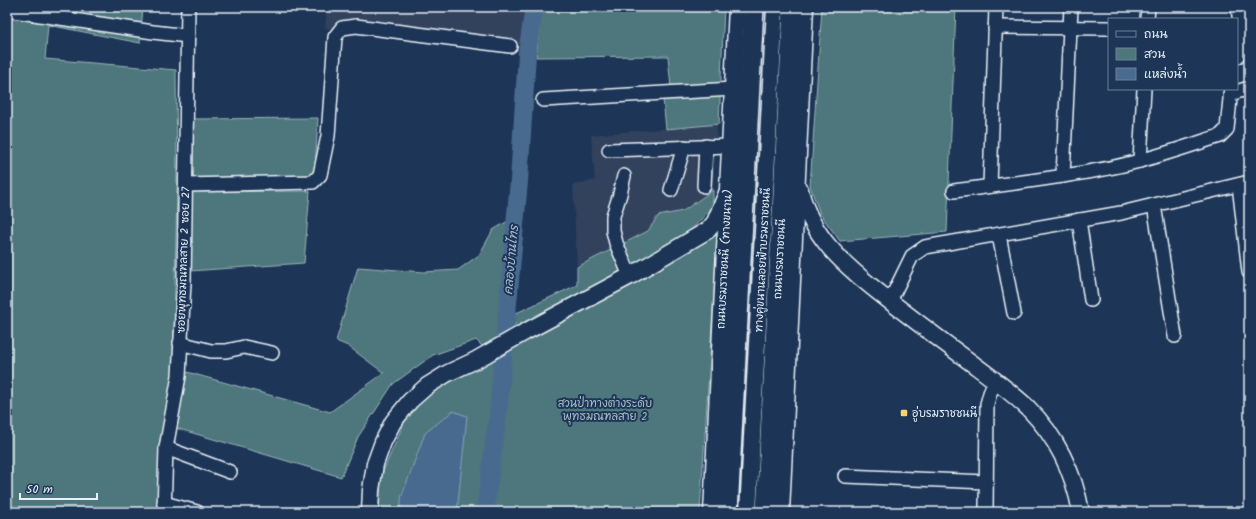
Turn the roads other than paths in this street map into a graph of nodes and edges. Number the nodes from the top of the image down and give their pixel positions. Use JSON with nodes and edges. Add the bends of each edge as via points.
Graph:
{"nodes":[{"id":1,"x":188,"y":7,"type":"edge"},
{"id":2,"x":737,"y":7,"type":"edge"},
{"id":3,"x":762,"y":7,"type":"edge"},
{"id":4,"x":775,"y":7,"type":"edge"},
{"id":5,"x":996,"y":7,"type":"edge"},
{"id":6,"x":1071,"y":7,"type":"edge"},
{"id":7,"x":1148,"y":7,"type":"edge"},
{"id":8,"x":796,"y":9,"type":"edge"},
{"id":9,"x":7,"y":10,"type":"edge"},
{"id":10,"x":753,"y":13,"type":"edge"},
{"id":11,"x":1147,"y":18,"type":"edge"},
{"id":12,"x":1238,"y":23,"type":"edge"},
{"id":13,"x":995,"y":27,"type":"junction"},
{"id":14,"x":1070,"y":27,"type":"junction"},
{"id":15,"x":1108,"y":28,"type":"edge"},
{"id":16,"x":1241,"y":34,"type":"junction"},
{"id":17,"x":188,"y":36,"type":"junction"},
{"id":18,"x":510,"y":46,"type":"dead end"},
{"id":19,"x":1238,"y":51,"type":"edge"},
{"id":20,"x":1249,"y":53,"type":"edge"},
{"id":21,"x":1249,"y":88,"type":"edge"},
{"id":22,"x":733,"y":89,"type":"junction"},
{"id":23,"x":1144,"y":90,"type":"edge"},
{"id":24,"x":1231,"y":92,"type":"edge"},
{"id":25,"x":543,"y":100,"type":"dead end"},
{"id":26,"x":684,"y":146,"type":"junction"},
{"id":27,"x":706,"y":146,"type":"junction"},
{"id":28,"x":730,"y":146,"type":"junction"},
{"id":29,"x":609,"y":150,"type":"dead end"},
{"id":30,"x":1140,"y":161,"type":"junction"},
{"id":31,"x":797,"y":175,"type":"junction"},
{"id":32,"x":624,"y":176,"type":"dead end"},
{"id":33,"x":1063,"y":176,"type":"junction"},
{"id":34,"x":1244,"y":183,"type":"edge"},
{"id":35,"x":186,"y":185,"type":"junction"},
{"id":36,"x":704,"y":186,"type":"dead end"},
{"id":37,"x":990,"y":186,"type":"junction"},
{"id":38,"x":671,"y":190,"type":"dead end"},
{"id":39,"x":954,"y":192,"type":"dead end"},
{"id":40,"x":727,"y":193,"type":"junction"},
{"id":41,"x":1154,"y":205,"type":"junction"},
{"id":42,"x":1079,"y":220,"type":"junction"},
{"id":43,"x":999,"y":235,"type":"junction"},
{"id":44,"x":1249,"y":272,"type":"edge"},
{"id":45,"x":630,"y":276,"type":"junction"},
{"id":46,"x":1091,"y":300,"type":"dead end"},
{"id":47,"x":890,"y":301,"type":"junction"},
{"id":48,"x":1014,"y":313,"type":"dead end"},
{"id":49,"x":1175,"y":336,"type":"dead end"},
{"id":50,"x":180,"y":344,"type":"junction"},
{"id":51,"x":272,"y":353,"type":"dead end"},
{"id":52,"x":995,"y":381,"type":"junction"},
{"id":53,"x":166,"y":448,"type":"junction"},
{"id":54,"x":230,"y":472,"type":"dead end"},
{"id":55,"x":845,"y":476,"type":"dead end"},
{"id":56,"x":986,"y":482,"type":"junction"},
{"id":57,"x":164,"y":507,"type":"edge"},
{"id":58,"x":197,"y":512,"type":"edge"},
{"id":59,"x":370,"y":512,"type":"edge"},
{"id":60,"x":712,"y":512,"type":"edge"},
{"id":61,"x":728,"y":512,"type":"edge"},
{"id":62,"x":736,"y":512,"type":"edge"},
{"id":63,"x":748,"y":512,"type":"edge"},
{"id":64,"x":766,"y":512,"type":"edge"},
{"id":65,"x":781,"y":512,"type":"edge"},
{"id":66,"x":986,"y":512,"type":"edge"},
{"id":67,"x":1081,"y":512,"type":"edge"}],
"edges":[{"from":1,"to":17,"type":"street","name":"ซอยพุทธมณฑลสาย 2 ซอย 27"},
{"from":2,"to":22,"type":"main road","name":"ถนนบรมราชชนนี (ทางขนาน)"},
{"from":3,"to":62,"type":"main road","name":"ทางคู่ขนานลอยฟ้าบรมราชชนนี"},
{"from":4,"to":63,"type":"main road","name":"ทางคู่ขนานลอยฟ้าบรมราชชนนี"},
{"from":5,"to":13,"type":"street"},
{"from":6,"to":14,"type":"street"},
{"from":7,"to":11,"type":"street"},
{"from":8,"to":31,"type":"main road"},
{"from":8,"to":64,"type":"highway","name":"ถนนบรมราชชนนี"},
{"from":9,"to":17,"type":"street"},
{"from":10,"to":61,"type":"highway"},
{"from":12,"to":16,"type":"street"},
{"from":13,"to":14,"type":"street"},
{"from":13,"to":37,"type":"street"},
{"from":14,"to":15,"type":"street"},
{"from":14,"to":33,"type":"street"},
{"from":16,"to":19,"type":"street"},
{"from":16,"to":20,"type":"street"},
{"from":17,"to":35,"type":"street","name":"ซอยพุทธมณฑลสาย 2 ซอย 27"},
{"from":18,"to":35,"type":"street","via":[[356,26],[342,28],[335,37],[328,136],[320,175],[313,182]]},
{"from":21,"to":24,"type":"street"},
{"from":22,"to":25,"type":"street"},
{"from":22,"to":28,"type":"main road","name":"ถนนบรมราชชนนี (ทางขนาน)"},
{"from":23,"to":30,"type":"street"},
{"from":24,"to":30,"type":"street","via":[[1227,129],[1220,136]]},
{"from":26,"to":27,"type":"street"},
{"from":26,"to":29,"type":"street"},
{"from":26,"to":38,"type":"street"},
{"from":27,"to":28,"type":"street"},
{"from":27,"to":36,"type":"street"},
{"from":28,"to":40,"type":"main road","name":"ถนนบรมราชชนนี (ทางขนาน)"},
{"from":30,"to":33,"type":"street"},
{"from":31,"to":47,"type":"main road","via":[[807,212],[823,239],[848,268]]},
{"from":31,"to":65,"type":"main road"},
{"from":32,"to":45,"type":"street","via":[[613,216],[613,231]]},
{"from":33,"to":37,"type":"street"},
{"from":34,"to":41,"type":"street"},
{"from":34,"to":44,"type":"street"},
{"from":35,"to":50,"type":"street","name":"ซอยพุทธมณฑลสาย 2 ซอย 27"},
{"from":37,"to":39,"type":"street"},
{"from":40,"to":45,"type":"main road","via":[[715,222],[708,230]]},
{"from":40,"to":60,"type":"main road","name":"ถนนบรมราชชนนี (ทางขนาน)"},
{"from":41,"to":42,"type":"street"},
{"from":41,"to":49,"type":"street"},
{"from":42,"to":43,"type":"street"},
{"from":42,"to":46,"type":"street"},
{"from":43,"to":47,"type":"street","via":[[925,247],[912,256]]},
{"from":43,"to":48,"type":"street"},
{"from":45,"to":59,"type":"main road","via":[[448,373],[410,401],[393,422],[375,464]]},
{"from":47,"to":52,"type":"main road"},
{"from":50,"to":51,"type":"street","via":[[211,351],[244,347]]},
{"from":50,"to":53,"type":"street","name":"ซอยพุทธมณฑลสาย 2 ซอย 27","via":[[179,376]]},
{"from":52,"to":56,"type":"street","via":[[987,404]]},
{"from":52,"to":67,"type":"main road","via":[[1028,408],[1050,434],[1075,487]]},
{"from":53,"to":54,"type":"street"},
{"from":53,"to":57,"type":"street","name":"ซอยพุทธมณฑลสาย 2 ซอย 27"},
{"from":55,"to":56,"type":"street"},
{"from":56,"to":66,"type":"street"},
{"from":57,"to":58,"type":"street"}]}
